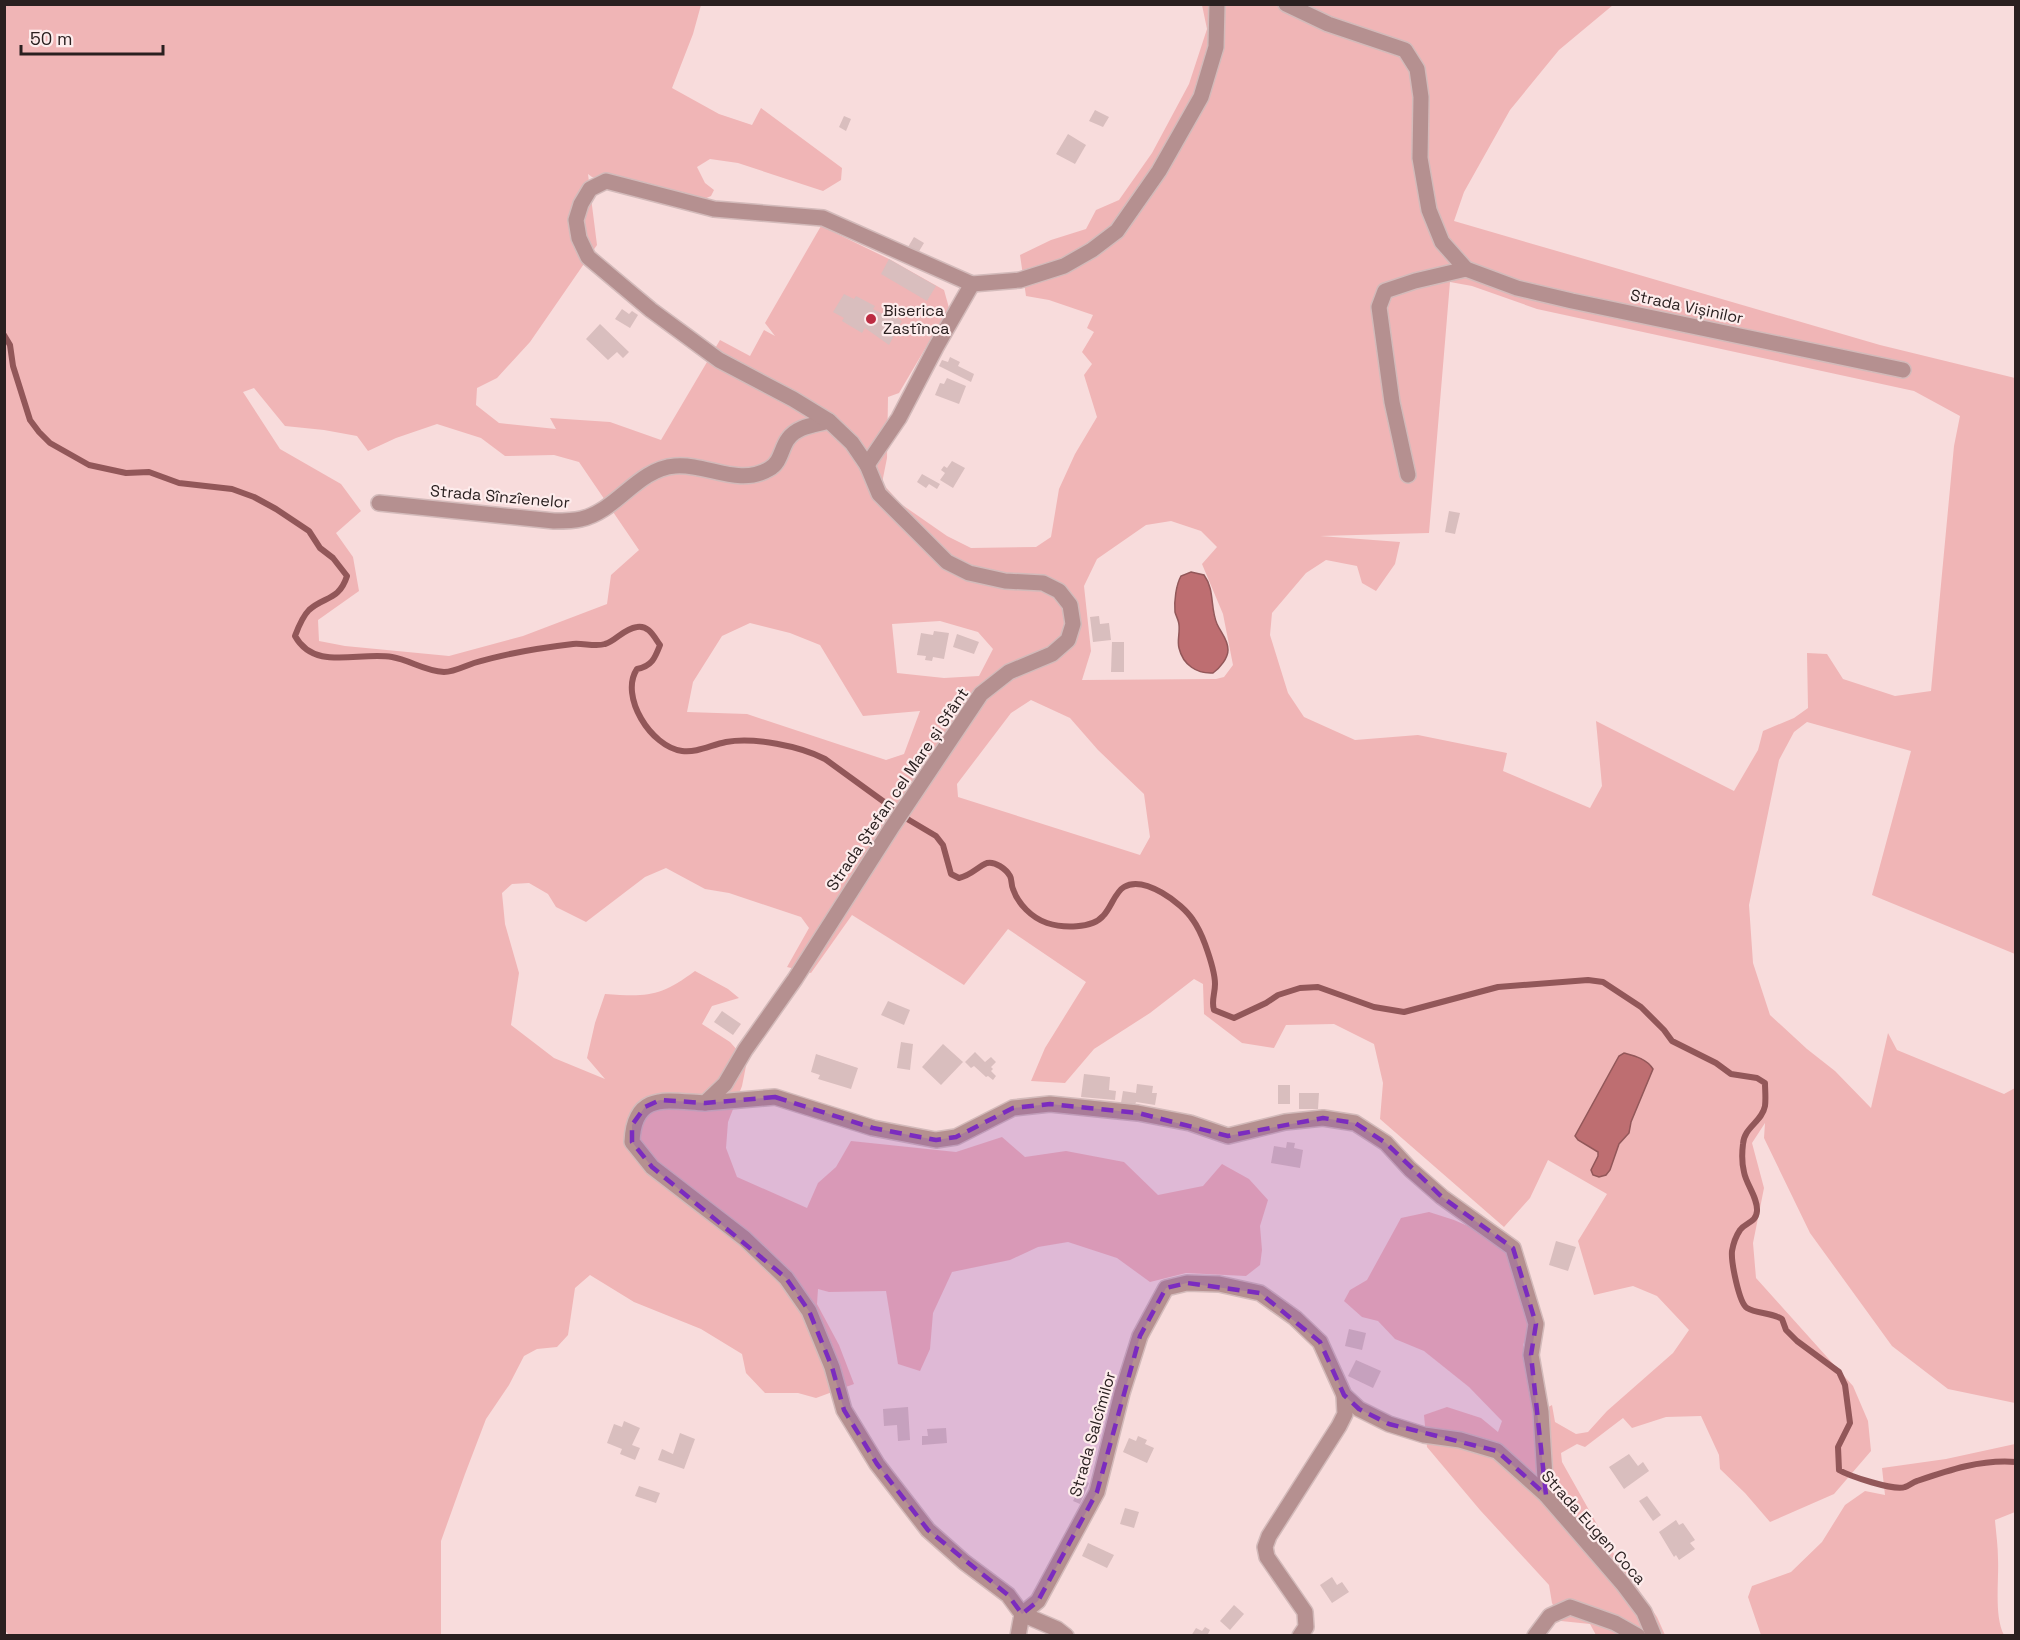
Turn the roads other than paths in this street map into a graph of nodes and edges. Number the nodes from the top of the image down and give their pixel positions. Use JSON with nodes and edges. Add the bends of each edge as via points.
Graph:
{"nodes":[{"id":1,"x":1217,"y":4,"type":"edge"},
{"id":2,"x":1286,"y":4,"type":"edge"},
{"id":3,"x":1466,"y":269,"type":"junction"},
{"id":4,"x":972,"y":284,"type":"junction"},
{"id":5,"x":1904,"y":370,"type":"dead end"},
{"id":6,"x":829,"y":421,"type":"junction"},
{"id":7,"x":867,"y":465,"type":"junction"},
{"id":8,"x":1408,"y":475,"type":"dead end"},
{"id":9,"x":379,"y":503,"type":"dead end"},
{"id":10,"x":705,"y":1103,"type":"junction"},
{"id":11,"x":1166,"y":1288,"type":"joint"},
{"id":12,"x":1344,"y":1395,"type":"junction"},
{"id":13,"x":1546,"y":1495,"type":"junction"},
{"id":14,"x":1022,"y":1614,"type":"junction"},
{"id":15,"x":1018,"y":1635,"type":"edge"},
{"id":16,"x":1066,"y":1635,"type":"edge"},
{"id":17,"x":1300,"y":1635,"type":"edge"},
{"id":18,"x":1535,"y":1635,"type":"edge"},
{"id":19,"x":1638,"y":1635,"type":"edge"},
{"id":20,"x":1654,"y":1635,"type":"edge"}],
"edges":[{"from":1,"to":4,"type":"street","name":"Strada Ștefan cel Mare și Sfânt","via":[[1216,47],[1201,97],[1159,171],[1117,231],[1064,266],[1020,280]]},
{"from":2,"to":3,"type":"street","name":"Strada Vișinilor","via":[[1328,24],[1405,50],[1417,69],[1420,158],[1429,210],[1442,242]]},
{"from":3,"to":5,"type":"street","name":"Strada Vișinilor","via":[[1517,288],[1572,301]]},
{"from":3,"to":8,"type":"street","via":[[1385,291],[1379,307],[1392,402]]},
{"from":4,"to":6,"type":"street","name":"Strada Ștefan cel Mare și Sfânt","via":[[823,218],[714,209],[606,181],[590,189],[576,220],[588,257],[719,360]]},
{"from":4,"to":7,"type":"street","via":[[899,418]]},
{"from":6,"to":7,"type":"street","name":"Strada Ștefan cel Mare și Sfânt","via":[[852,443]]},
{"from":6,"to":9,"type":"street","name":"Strada Sînzîenelor","via":[[800,429],[788,439],[770,469],[737,476],[676,466],[654,471],[603,509],[582,519],[554,521]]},
{"from":7,"to":10,"type":"street","name":"Strada Ștefan cel Mare și Sfânt","via":[[879,494],[946,562],[969,573],[1043,584],[1059,591],[1070,605],[1073,624],[1068,640],[1052,654],[1009,672],[981,694],[725,1084]]},
{"from":10,"to":13,"type":"street","via":[[775,1097],[873,1128],[936,1140],[956,1137],[1013,1108],[1050,1104],[1138,1113],[1228,1136],[1285,1122],[1323,1118],[1355,1124],[1386,1143],[1442,1197],[1513,1248],[1536,1324],[1531,1355]]},
{"from":10,"to":14,"type":"street","via":[[660,1100],[645,1107],[632,1125],[632,1142],[652,1167],[744,1238],[786,1278],[809,1311],[832,1367],[844,1410],[877,1464],[928,1530],[1008,1595]]},
{"from":11,"to":12,"type":"street","name":"Strada Eugen Coca","via":[[1187,1283],[1219,1284],[1260,1293],[1320,1342]]},
{"from":11,"to":14,"type":"street","name":"Strada Salcîmilor","via":[[1140,1336],[1097,1492],[1038,1601]]},
{"from":12,"to":13,"type":"street","name":"Strada Eugen Coca","via":[[1359,1409],[1389,1424],[1497,1451]]},
{"from":12,"to":17,"type":"street","via":[[1345,1414],[1339,1426],[1265,1547],[1267,1557],[1305,1612],[1306,1627]]},
{"from":13,"to":20,"type":"street","name":"Strada Eugen Coca","via":[[1623,1584],[1644,1612]]},
{"from":14,"to":15,"type":"street"},
{"from":14,"to":16,"type":"street"},
{"from":18,"to":19,"type":"street","via":[[1550,1616],[1570,1607]]}]}
